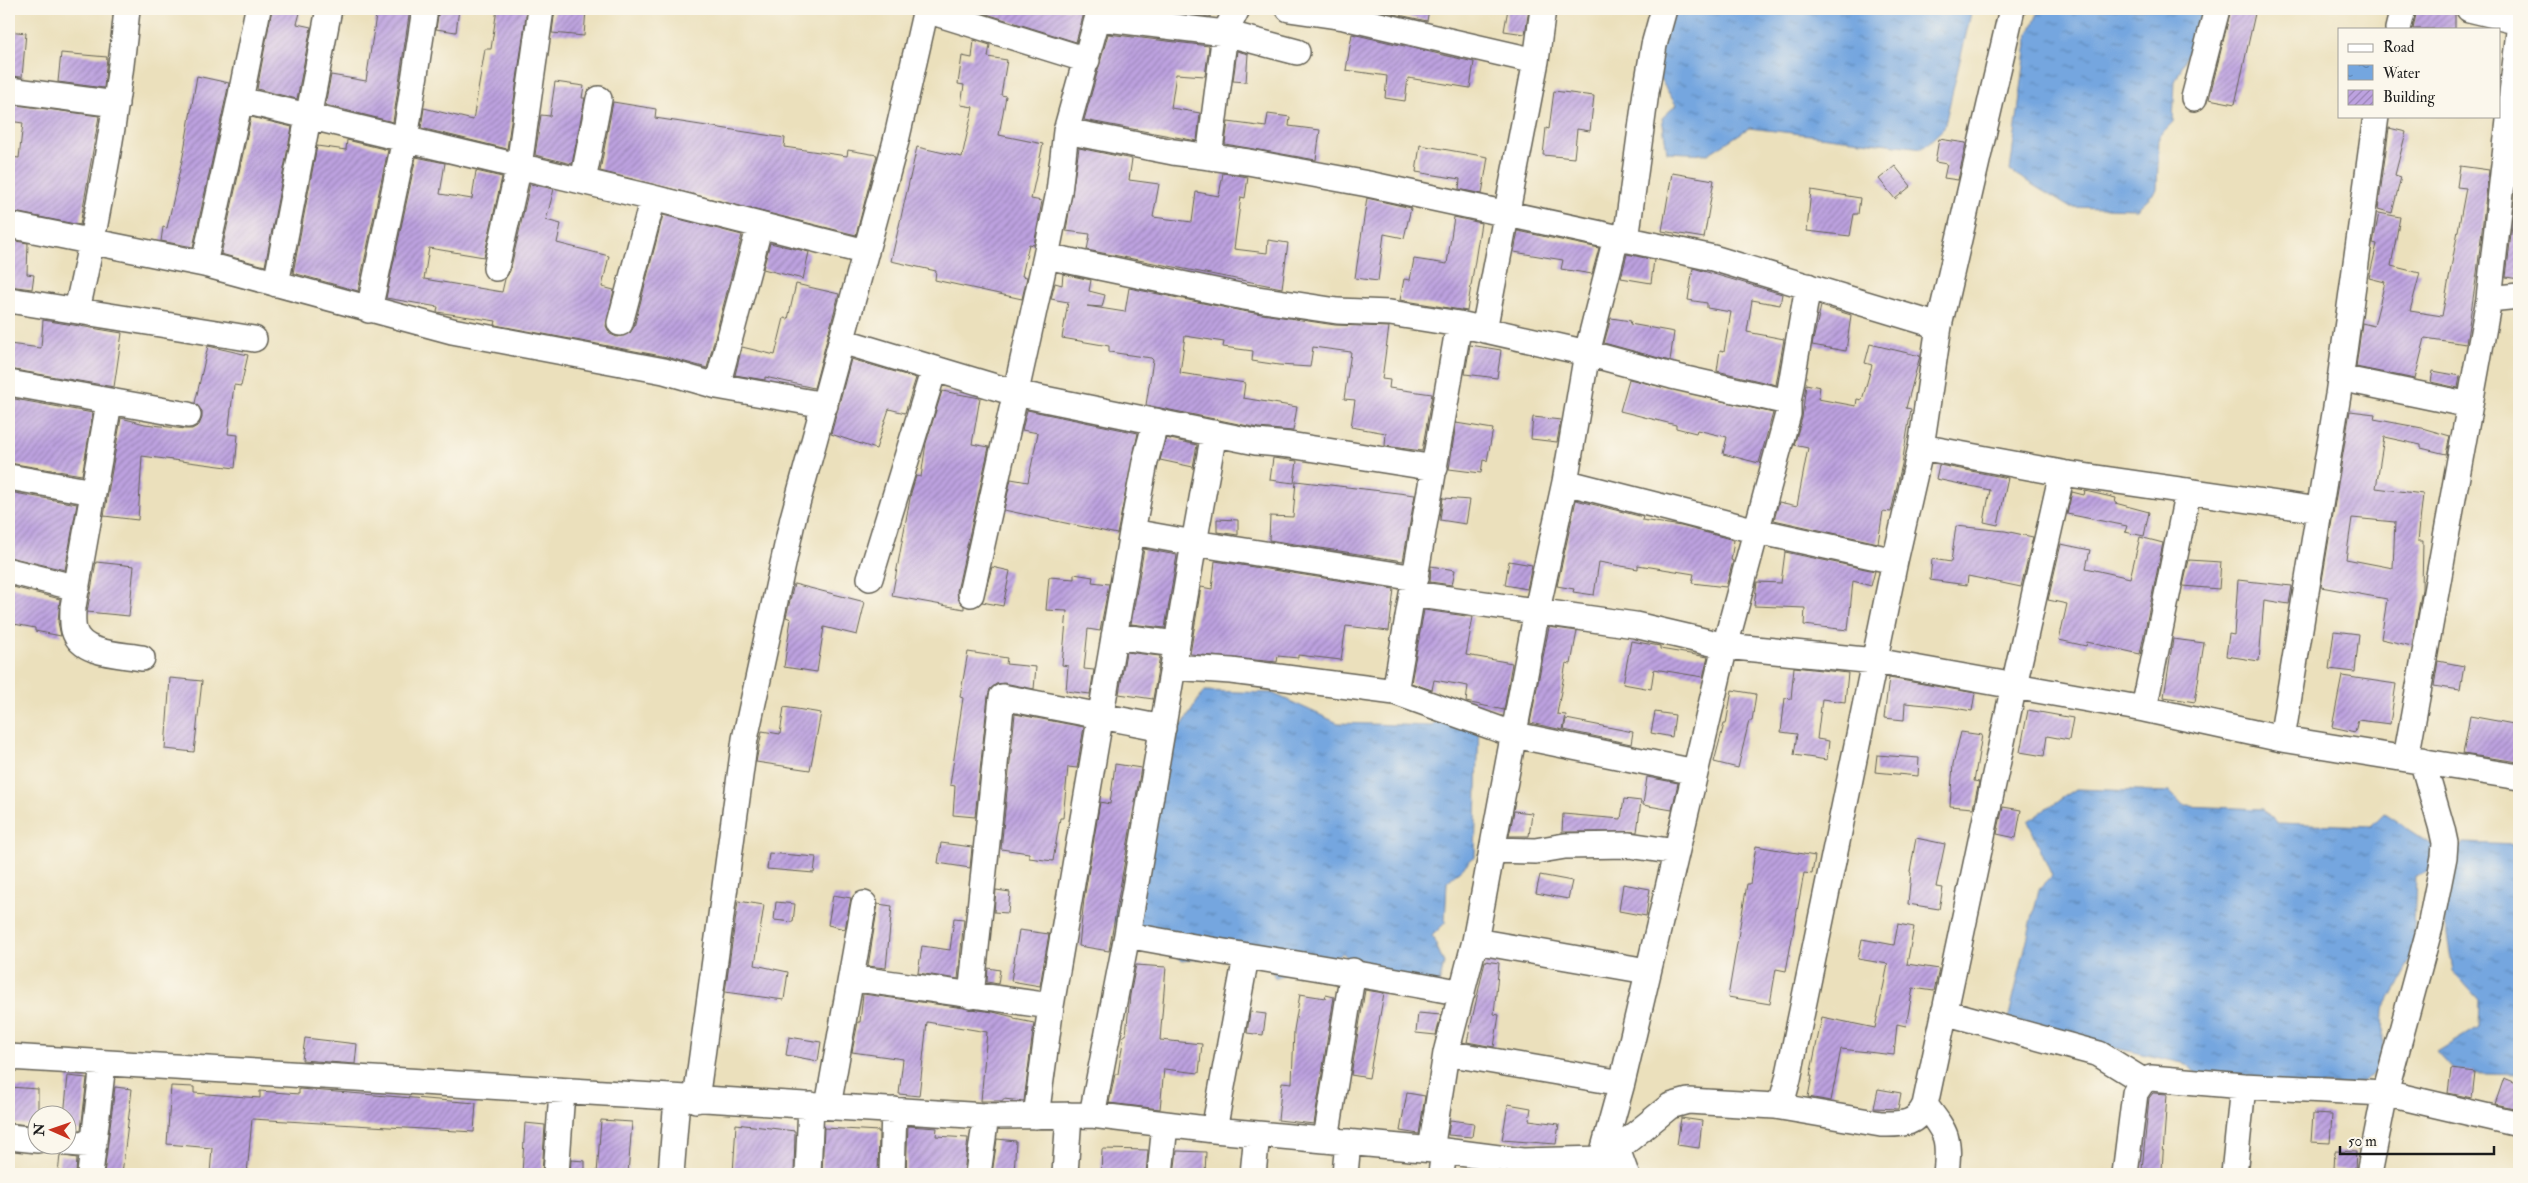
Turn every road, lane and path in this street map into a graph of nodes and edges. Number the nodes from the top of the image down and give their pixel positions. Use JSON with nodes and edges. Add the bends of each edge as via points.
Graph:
{"nodes":[{"id":1,"x":127,"y":9,"type":"edge"},
{"id":2,"x":258,"y":9,"type":"edge"},
{"id":3,"x":329,"y":9,"type":"edge"},
{"id":4,"x":425,"y":9,"type":"edge"},
{"id":5,"x":541,"y":9,"type":"edge"},
{"id":6,"x":926,"y":9,"type":"edge"},
{"id":7,"x":1237,"y":9,"type":"edge"},
{"id":8,"x":1288,"y":9,"type":"edge"},
{"id":9,"x":1543,"y":9,"type":"edge"},
{"id":10,"x":1664,"y":9,"type":"edge"},
{"id":11,"x":2012,"y":9,"type":"edge"},
{"id":12,"x":2218,"y":9,"type":"edge"},
{"id":13,"x":2403,"y":9,"type":"edge"},
{"id":14,"x":2473,"y":9,"type":"edge"},
{"id":15,"x":1100,"y":14,"type":"edge"},
{"id":16,"x":2519,"y":21,"type":"edge"},
{"id":17,"x":2398,"y":28,"type":"edge"},
{"id":18,"x":2519,"y":31,"type":"edge"},
{"id":19,"x":1225,"y":34,"type":"junction"},
{"id":20,"x":1298,"y":52,"type":"dead end"},
{"id":21,"x":1087,"y":60,"type":"junction"},
{"id":22,"x":1536,"y":61,"type":"junction"},
{"id":23,"x":9,"y":90,"type":"edge"},
{"id":24,"x":2194,"y":98,"type":"dead end"},
{"id":25,"x":599,"y":99,"type":"dead end"},
{"id":26,"x":240,"y":100,"type":"junction"},
{"id":27,"x":116,"y":104,"type":"junction"},
{"id":28,"x":308,"y":117,"type":"junction"},
{"id":29,"x":2376,"y":118,"type":"edge"},
{"id":30,"x":1066,"y":131,"type":"junction"},
{"id":31,"x":405,"y":140,"type":"junction"},
{"id":32,"x":1210,"y":157,"type":"junction"},
{"id":33,"x":518,"y":166,"type":"junction"},
{"id":34,"x":583,"y":181,"type":"junction"},
{"id":35,"x":653,"y":198,"type":"junction"},
{"id":36,"x":1506,"y":213,"type":"junction"},
{"id":37,"x":9,"y":225,"type":"edge"},
{"id":38,"x":760,"y":225,"type":"junction"},
{"id":39,"x":1621,"y":239,"type":"junction"},
{"id":40,"x":92,"y":242,"type":"junction"},
{"id":41,"x":866,"y":252,"type":"junction"},
{"id":42,"x":1046,"y":256,"type":"junction"},
{"id":43,"x":204,"y":264,"type":"junction"},
{"id":44,"x":496,"y":268,"type":"dead end"},
{"id":45,"x":276,"y":284,"type":"junction"},
{"id":46,"x":1808,"y":286,"type":"junction"},
{"id":47,"x":2519,"y":296,"type":"edge"},
{"id":48,"x":2489,"y":299,"type":"junction"},
{"id":49,"x":9,"y":300,"type":"edge"},
{"id":50,"x":77,"y":310,"type":"junction"},
{"id":51,"x":369,"y":310,"type":"junction"},
{"id":52,"x":620,"y":323,"type":"dead end"},
{"id":53,"x":1459,"y":324,"type":"junction"},
{"id":54,"x":1939,"y":326,"type":"junction"},
{"id":55,"x":1484,"y":330,"type":"junction"},
{"id":56,"x":254,"y":339,"type":"dead end"},
{"id":57,"x":842,"y":341,"type":"junction"},
{"id":58,"x":1587,"y":353,"type":"junction"},
{"id":59,"x":934,"y":369,"type":"junction"},
{"id":60,"x":2340,"y":378,"type":"junction"},
{"id":61,"x":9,"y":384,"type":"edge"},
{"id":62,"x":717,"y":386,"type":"junction"},
{"id":63,"x":1015,"y":393,"type":"junction"},
{"id":64,"x":1788,"y":402,"type":"junction"},
{"id":65,"x":109,"y":403,"type":"junction"},
{"id":66,"x":2470,"y":405,"type":"junction"},
{"id":67,"x":824,"y":406,"type":"junction"},
{"id":68,"x":188,"y":415,"type":"dead end"},
{"id":69,"x":1156,"y":420,"type":"junction"},
{"id":70,"x":1214,"y":433,"type":"junction"},
{"id":71,"x":1921,"y":447,"type":"junction"},
{"id":72,"x":1434,"y":468,"type":"junction"},
{"id":73,"x":2062,"y":473,"type":"junction"},
{"id":74,"x":9,"y":477,"type":"edge"},
{"id":75,"x":1564,"y":482,"type":"junction"},
{"id":76,"x":2188,"y":491,"type":"junction"},
{"id":77,"x":94,"y":492,"type":"junction"},
{"id":78,"x":2320,"y":510,"type":"junction"},
{"id":79,"x":1757,"y":531,"type":"junction"},
{"id":80,"x":1132,"y":532,"type":"junction"},
{"id":81,"x":1194,"y":543,"type":"junction"},
{"id":82,"x":1895,"y":561,"type":"junction"},
{"id":83,"x":9,"y":571,"type":"edge"},
{"id":84,"x":870,"y":578,"type":"dead end"},
{"id":85,"x":1415,"y":586,"type":"junction"},
{"id":86,"x":76,"y":588,"type":"junction"},
{"id":87,"x":970,"y":594,"type":"dead end"},
{"id":88,"x":1537,"y":610,"type":"junction"},
{"id":89,"x":1114,"y":636,"type":"junction"},
{"id":90,"x":1725,"y":646,"type":"junction"},
{"id":91,"x":1175,"y":656,"type":"junction"},
{"id":92,"x":142,"y":658,"type":"dead end"},
{"id":93,"x":1875,"y":661,"type":"junction"},
{"id":94,"x":2014,"y":685,"type":"junction"},
{"id":95,"x":1395,"y":692,"type":"junction"},
{"id":96,"x":2144,"y":709,"type":"junction"},
{"id":97,"x":1100,"y":715,"type":"junction"},
{"id":98,"x":1163,"y":728,"type":"junction"},
{"id":99,"x":1515,"y":735,"type":"junction"},
{"id":100,"x":2282,"y":739,"type":"junction"},
{"id":101,"x":2414,"y":759,"type":"junction"},
{"id":102,"x":1695,"y":772,"type":"junction"},
{"id":103,"x":2519,"y":777,"type":"edge"},
{"id":104,"x":1492,"y":850,"type":"junction"},
{"id":105,"x":1676,"y":852,"type":"junction"},
{"id":106,"x":864,"y":904,"type":"dead end"},
{"id":107,"x":1127,"y":935,"type":"junction"},
{"id":108,"x":1475,"y":941,"type":"junction"},
{"id":109,"x":1246,"y":957,"type":"junction"},
{"id":110,"x":1647,"y":971,"type":"junction"},
{"id":111,"x":1353,"y":972,"type":"junction"},
{"id":112,"x":852,"y":978,"type":"junction"},
{"id":113,"x":1462,"y":993,"type":"junction"},
{"id":114,"x":972,"y":996,"type":"junction"},
{"id":115,"x":1051,"y":1006,"type":"junction"},
{"id":116,"x":1944,"y":1012,"type":"junction"},
{"id":117,"x":1446,"y":1053,"type":"junction"},
{"id":118,"x":9,"y":1057,"type":"edge"},
{"id":119,"x":103,"y":1064,"type":"junction"},
{"id":120,"x":2142,"y":1081,"type":"junction"},
{"id":121,"x":1622,"y":1083,"type":"junction"},
{"id":122,"x":2243,"y":1086,"type":"junction"},
{"id":123,"x":562,"y":1092,"type":"junction"},
{"id":124,"x":2385,"y":1093,"type":"junction"},
{"id":125,"x":686,"y":1100,"type":"junction"},
{"id":126,"x":1925,"y":1105,"type":"junction"},
{"id":127,"x":819,"y":1106,"type":"junction"},
{"id":128,"x":1774,"y":1106,"type":"junction"},
{"id":129,"x":894,"y":1110,"type":"junction"},
{"id":130,"x":1081,"y":1115,"type":"junction"},
{"id":131,"x":986,"y":1116,"type":"junction"},
{"id":132,"x":1036,"y":1116,"type":"junction"},
{"id":133,"x":1165,"y":1124,"type":"junction"},
{"id":134,"x":2519,"y":1124,"type":"edge"},
{"id":135,"x":1214,"y":1130,"type":"junction"},
{"id":136,"x":1257,"y":1134,"type":"junction"},
{"id":137,"x":9,"y":1137,"type":"edge"},
{"id":138,"x":28,"y":1139,"type":"edge"},
{"id":139,"x":1337,"y":1141,"type":"junction"},
{"id":140,"x":78,"y":1144,"type":"edge"},
{"id":141,"x":94,"y":1145,"type":"junction"},
{"id":142,"x":1609,"y":1154,"type":"junction"},
{"id":143,"x":1439,"y":1158,"type":"edge"},
{"id":144,"x":1522,"y":1168,"type":"edge"},
{"id":145,"x":90,"y":1174,"type":"edge"},
{"id":146,"x":556,"y":1174,"type":"edge"},
{"id":147,"x":671,"y":1174,"type":"edge"},
{"id":148,"x":808,"y":1174,"type":"edge"},
{"id":149,"x":892,"y":1174,"type":"edge"},
{"id":150,"x":978,"y":1174,"type":"edge"},
{"id":151,"x":1064,"y":1174,"type":"edge"},
{"id":152,"x":1160,"y":1174,"type":"edge"},
{"id":153,"x":1253,"y":1174,"type":"edge"},
{"id":154,"x":1345,"y":1174,"type":"edge"},
{"id":155,"x":1626,"y":1174,"type":"edge"},
{"id":156,"x":1946,"y":1174,"type":"edge"},
{"id":157,"x":2125,"y":1174,"type":"edge"},
{"id":158,"x":2234,"y":1174,"type":"edge"},
{"id":159,"x":2369,"y":1174,"type":"edge"}],
"edges":[{"from":1,"to":27,"type":"street"},
{"from":2,"to":26,"type":"street"},
{"from":3,"to":28,"type":"street"},
{"from":4,"to":31,"type":"street"},
{"from":5,"to":33,"type":"street"},
{"from":6,"to":21,"type":"street"},
{"from":6,"to":41,"type":"street"},
{"from":7,"to":19,"type":"street"},
{"from":8,"to":22,"type":"street","via":[[1344,17]]},
{"from":9,"to":22,"type":"street"},
{"from":10,"to":39,"type":"street"},
{"from":11,"to":54,"type":"street"},
{"from":12,"to":24,"type":"street"},
{"from":13,"to":17,"type":"street"},
{"from":14,"to":16,"type":"street"},
{"from":15,"to":19,"type":"street"},
{"from":15,"to":21,"type":"street"},
{"from":18,"to":48,"type":"street"},
{"from":19,"to":20,"type":"street"},
{"from":19,"to":32,"type":"street"},
{"from":21,"to":30,"type":"street"},
{"from":22,"to":36,"type":"street"},
{"from":23,"to":27,"type":"street"},
{"from":25,"to":34,"type":"street"},
{"from":26,"to":28,"type":"street"},
{"from":26,"to":43,"type":"street"},
{"from":27,"to":40,"type":"street"},
{"from":28,"to":31,"type":"street"},
{"from":28,"to":45,"type":"street"},
{"from":29,"to":60,"type":"street"},
{"from":30,"to":32,"type":"street"},
{"from":30,"to":42,"type":"street","via":[[1059,192]]},
{"from":31,"to":33,"type":"street"},
{"from":31,"to":51,"type":"street"},
{"from":32,"to":36,"type":"street","via":[[1358,182]]},
{"from":33,"to":34,"type":"street"},
{"from":33,"to":44,"type":"street"},
{"from":34,"to":35,"type":"street"},
{"from":35,"to":38,"type":"street"},
{"from":35,"to":52,"type":"street"},
{"from":36,"to":39,"type":"street"},
{"from":36,"to":55,"type":"street"},
{"from":37,"to":40,"type":"street"},
{"from":38,"to":41,"type":"street"},
{"from":38,"to":62,"type":"street"},
{"from":39,"to":46,"type":"street","via":[[1713,258]]},
{"from":39,"to":58,"type":"street"},
{"from":40,"to":43,"type":"street"},
{"from":40,"to":50,"type":"street"},
{"from":41,"to":57,"type":"street"},
{"from":42,"to":53,"type":"street","via":[[1244,297]]},
{"from":42,"to":63,"type":"street"},
{"from":43,"to":45,"type":"street"},
{"from":45,"to":51,"type":"street"},
{"from":46,"to":54,"type":"street"},
{"from":46,"to":64,"type":"street"},
{"from":47,"to":48,"type":"street"},
{"from":48,"to":66,"type":"street"},
{"from":49,"to":50,"type":"street"},
{"from":50,"to":56,"type":"street"},
{"from":51,"to":62,"type":"street","via":[[452,331],[664,371]]},
{"from":53,"to":55,"type":"street"},
{"from":53,"to":72,"type":"street"},
{"from":54,"to":71,"type":"street"},
{"from":55,"to":58,"type":"street"},
{"from":57,"to":59,"type":"street"},
{"from":57,"to":67,"type":"street"},
{"from":58,"to":64,"type":"street"},
{"from":58,"to":75,"type":"street"},
{"from":59,"to":63,"type":"street"},
{"from":59,"to":84,"type":"street"},
{"from":60,"to":66,"type":"street"},
{"from":60,"to":78,"type":"street"},
{"from":61,"to":65,"type":"street"},
{"from":62,"to":67,"type":"street"},
{"from":63,"to":69,"type":"street"},
{"from":63,"to":87,"type":"street"},
{"from":64,"to":79,"type":"street","via":[[1788,414]]},
{"from":65,"to":68,"type":"street"},
{"from":65,"to":77,"type":"street"},
{"from":66,"to":101,"type":"street"},
{"from":67,"to":125,"type":"street","via":[[793,518],[745,739]]},
{"from":69,"to":70,"type":"street"},
{"from":69,"to":80,"type":"street"},
{"from":70,"to":72,"type":"street"},
{"from":70,"to":81,"type":"street"},
{"from":71,"to":73,"type":"street"},
{"from":71,"to":82,"type":"street"},
{"from":72,"to":85,"type":"street"},
{"from":73,"to":76,"type":"street"},
{"from":73,"to":94,"type":"street"},
{"from":74,"to":77,"type":"street"},
{"from":75,"to":79,"type":"street"},
{"from":75,"to":88,"type":"street"},
{"from":76,"to":78,"type":"street"},
{"from":76,"to":96,"type":"street"},
{"from":77,"to":86,"type":"street"},
{"from":78,"to":100,"type":"street"},
{"from":79,"to":82,"type":"street"},
{"from":79,"to":90,"type":"street"},
{"from":80,"to":81,"type":"street"},
{"from":80,"to":89,"type":"street"},
{"from":81,"to":85,"type":"street"},
{"from":81,"to":91,"type":"street"},
{"from":82,"to":93,"type":"street"},
{"from":83,"to":86,"type":"street"},
{"from":85,"to":88,"type":"street"},
{"from":85,"to":95,"type":"street"},
{"from":86,"to":92,"type":"street","via":[[73,628],[82,644]]},
{"from":88,"to":90,"type":"street","via":[[1635,625]]},
{"from":88,"to":99,"type":"street"},
{"from":89,"to":91,"type":"street"},
{"from":89,"to":97,"type":"street"},
{"from":90,"to":93,"type":"street"},
{"from":90,"to":102,"type":"street"},
{"from":91,"to":95,"type":"street","via":[[1231,671]]},
{"from":91,"to":98,"type":"street"},
{"from":93,"to":94,"type":"street"},
{"from":93,"to":128,"type":"street","via":[[1788,1079],[1783,1096]]},
{"from":94,"to":96,"type":"street"},
{"from":94,"to":116,"type":"street"},
{"from":95,"to":99,"type":"street"},
{"from":96,"to":100,"type":"street"},
{"from":97,"to":98,"type":"street"},
{"from":97,"to":114,"type":"street","via":[[1002,697]]},
{"from":97,"to":115,"type":"street"},
{"from":98,"to":107,"type":"street"},
{"from":99,"to":102,"type":"street"},
{"from":99,"to":104,"type":"street"},
{"from":100,"to":101,"type":"street"},
{"from":101,"to":103,"type":"street"},
{"from":101,"to":124,"type":"street","via":[[2442,829],[2444,857],[2430,927]]},
{"from":102,"to":105,"type":"street"},
{"from":104,"to":105,"type":"street","via":[[1535,851],[1565,846],[1629,844]]},
{"from":104,"to":108,"type":"street"},
{"from":105,"to":110,"type":"street"},
{"from":106,"to":112,"type":"street"},
{"from":107,"to":109,"type":"street"},
{"from":107,"to":130,"type":"street"},
{"from":108,"to":110,"type":"street"},
{"from":108,"to":113,"type":"street"},
{"from":109,"to":111,"type":"street"},
{"from":109,"to":135,"type":"street"},
{"from":110,"to":121,"type":"street"},
{"from":111,"to":113,"type":"street"},
{"from":111,"to":139,"type":"street"},
{"from":112,"to":114,"type":"street"},
{"from":112,"to":127,"type":"street"},
{"from":113,"to":117,"type":"street"},
{"from":114,"to":115,"type":"street"},
{"from":115,"to":132,"type":"street"},
{"from":116,"to":120,"type":"street","via":[[2099,1054]]},
{"from":116,"to":126,"type":"street"},
{"from":117,"to":121,"type":"street"},
{"from":117,"to":143,"type":"street"},
{"from":118,"to":119,"type":"street"},
{"from":119,"to":123,"type":"street"},
{"from":119,"to":141,"type":"street"},
{"from":120,"to":122,"type":"street","via":[[2152,1078]]},
{"from":120,"to":157,"type":"street","via":[[2135,1093]]},
{"from":121,"to":142,"type":"street"},
{"from":122,"to":124,"type":"street"},
{"from":122,"to":158,"type":"street"},
{"from":123,"to":125,"type":"street"},
{"from":123,"to":146,"type":"street"},
{"from":124,"to":134,"type":"street"},
{"from":124,"to":159,"type":"street"},
{"from":125,"to":127,"type":"street"},
{"from":125,"to":147,"type":"street"},
{"from":126,"to":128,"type":"street","via":[[1920,1116],[1911,1122],[1898,1124]]},
{"from":126,"to":156,"type":"street","via":[[1944,1130],[1949,1144]]},
{"from":127,"to":129,"type":"street"},
{"from":127,"to":148,"type":"street"},
{"from":128,"to":142,"type":"street","via":[[1688,1101],[1670,1106]]},
{"from":129,"to":131,"type":"street"},
{"from":129,"to":149,"type":"street"},
{"from":130,"to":132,"type":"street"},
{"from":130,"to":133,"type":"street"},
{"from":130,"to":151,"type":"street"},
{"from":131,"to":132,"type":"street"},
{"from":131,"to":150,"type":"street"},
{"from":133,"to":135,"type":"street"},
{"from":133,"to":152,"type":"street"},
{"from":135,"to":136,"type":"street"},
{"from":136,"to":139,"type":"street"},
{"from":136,"to":153,"type":"street"},
{"from":137,"to":138,"type":"street"},
{"from":139,"to":143,"type":"street"},
{"from":139,"to":154,"type":"street"},
{"from":140,"to":141,"type":"street"},
{"from":141,"to":145,"type":"street"},
{"from":142,"to":144,"type":"street"},
{"from":142,"to":155,"type":"street"},
{"from":143,"to":144,"type":"street"}]}
